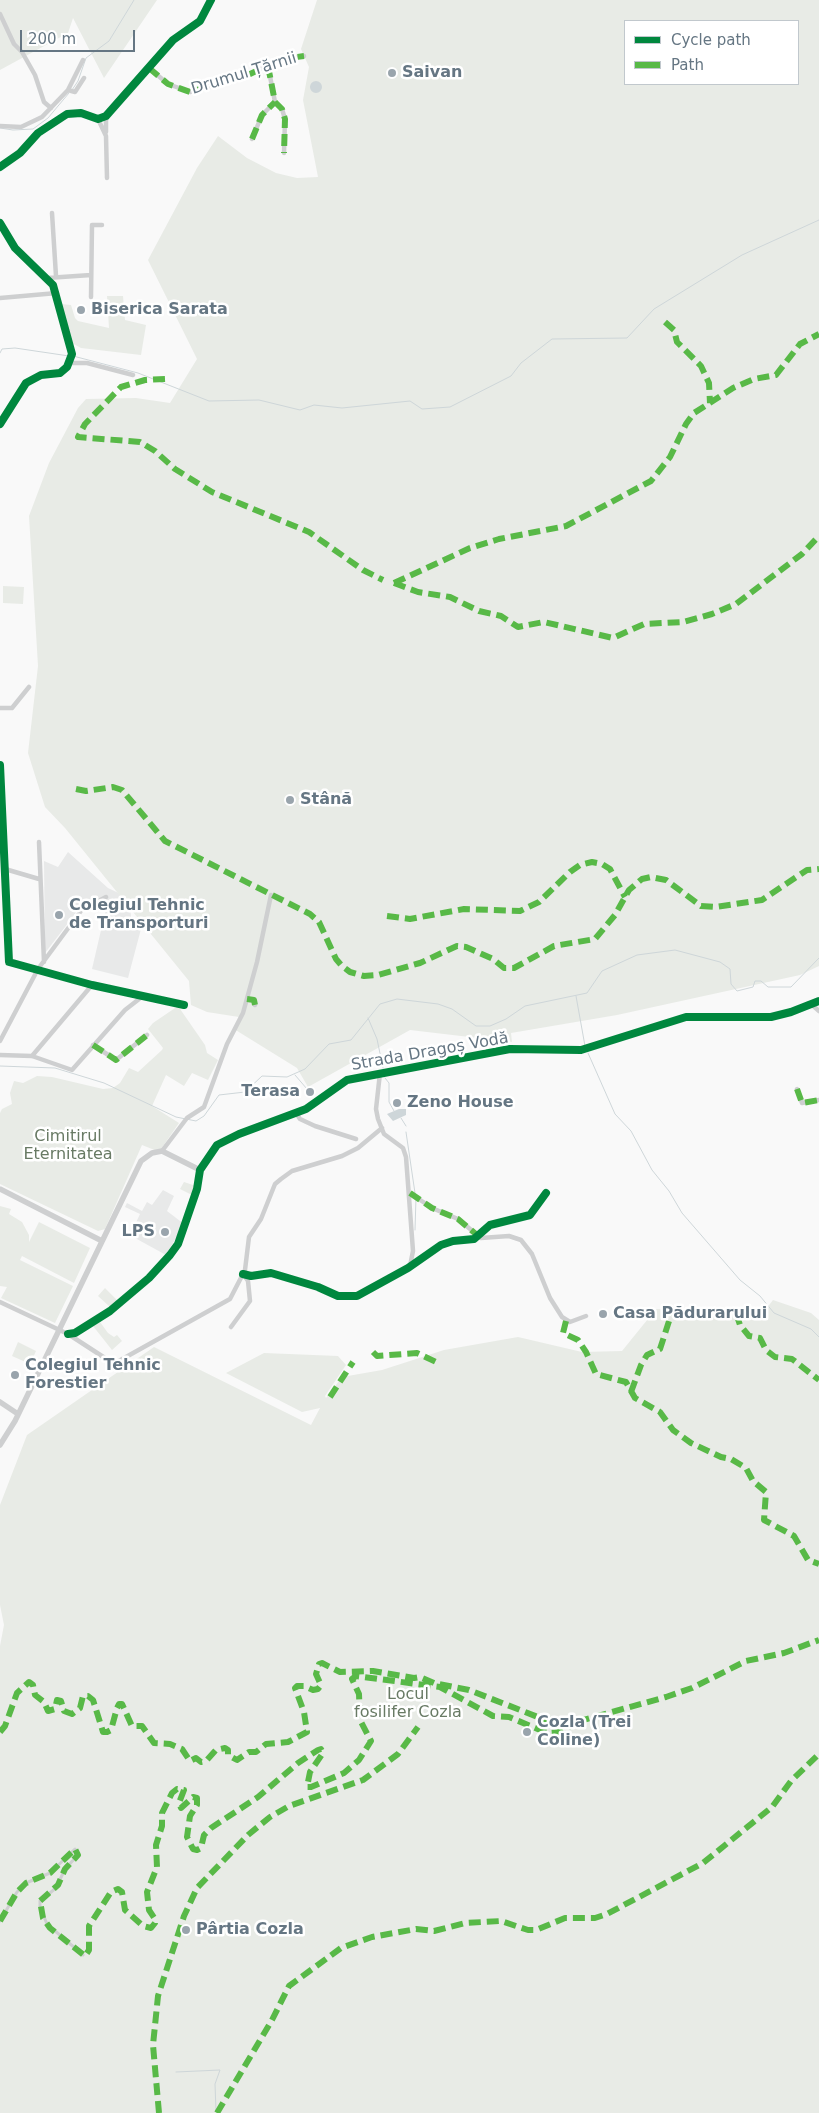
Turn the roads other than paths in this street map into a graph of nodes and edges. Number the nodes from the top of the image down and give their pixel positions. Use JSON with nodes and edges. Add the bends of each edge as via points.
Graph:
{"nodes":[{"id":1,"x":211,"y":0,"type":"edge"},
{"id":2,"x":0,"y":14,"type":"edge"},
{"id":3,"x":304,"y":56,"type":"dead end"},
{"id":4,"x":83,"y":60,"type":"dead end"},
{"id":5,"x":268,"y":66,"type":"junction"},
{"id":6,"x":149,"y":68,"type":"junction"},
{"id":7,"x":84,"y":78,"type":"dead end"},
{"id":8,"x":70,"y":91,"type":"junction"},
{"id":9,"x":275,"y":102,"type":"junction"},
{"id":10,"x":51,"y":108,"type":"junction"},
{"id":11,"x":106,"y":116,"type":"junction"},
{"id":12,"x":98,"y":119,"type":"junction"},
{"id":13,"x":34,"y":124,"type":"junction"},
{"id":14,"x":0,"y":126,"type":"edge"},
{"id":15,"x":38,"y":133,"type":"junction"},
{"id":16,"x":106,"y":136,"type":"junction"},
{"id":17,"x":252,"y":139,"type":"dead end"},
{"id":18,"x":284,"y":153,"type":"dead end"},
{"id":19,"x":0,"y":166,"type":"edge"},
{"id":20,"x":107,"y":178,"type":"dead end"},
{"id":21,"x":52,"y":212,"type":"dead end"},
{"id":22,"x":0,"y":223,"type":"edge"},
{"id":23,"x":102,"y":225,"type":"dead end"},
{"id":24,"x":91,"y":275,"type":"junction"},
{"id":25,"x":56,"y":276,"type":"junction"},
{"id":26,"x":48,"y":278,"type":"junction"},
{"id":27,"x":57,"y":293,"type":"junction"},
{"id":28,"x":92,"y":297,"type":"dead end"},
{"id":29,"x":0,"y":298,"type":"edge"},
{"id":30,"x":71,"y":358,"type":"junction"},
{"id":31,"x":133,"y":375,"type":"dead end"},
{"id":32,"x":0,"y":424,"type":"edge"},
{"id":33,"x":29,"y":687,"type":"dead end"},
{"id":34,"x":0,"y":708,"type":"edge"},
{"id":35,"x":0,"y":765,"type":"edge"},
{"id":36,"x":39,"y":842,"type":"dead end"},
{"id":37,"x":5,"y":869,"type":"junction"},
{"id":38,"x":39,"y":879,"type":"junction"},
{"id":39,"x":271,"y":896,"type":"dead end"},
{"id":40,"x":106,"y":897,"type":"dead end"},
{"id":41,"x":44,"y":962,"type":"junction"},
{"id":42,"x":38,"y":970,"type":"junction"},
{"id":43,"x":92,"y":984,"type":"junction"},
{"id":44,"x":143,"y":996,"type":"junction"},
{"id":45,"x":247,"y":999,"type":"junction"},
{"id":46,"x":819,"y":1001,"type":"edge"},
{"id":47,"x":811,"y":1004,"type":"junction"},
{"id":48,"x":184,"y":1005,"type":"dead end"},
{"id":49,"x":256,"y":1005,"type":"dead end"},
{"id":50,"x":819,"y":1011,"type":"edge"},
{"id":51,"x":147,"y":1036,"type":"dead end"},
{"id":52,"x":0,"y":1040,"type":"edge"},
{"id":53,"x":93,"y":1045,"type":"junction"},
{"id":54,"x":0,"y":1055,"type":"edge"},
{"id":55,"x":32,"y":1056,"type":"junction"},
{"id":56,"x":380,"y":1073,"type":"junction"},
{"id":57,"x":797,"y":1089,"type":"dead end"},
{"id":58,"x":819,"y":1100,"type":"edge"},
{"id":59,"x":296,"y":1113,"type":"junction"},
{"id":60,"x":382,"y":1128,"type":"junction"},
{"id":61,"x":356,"y":1139,"type":"dead end"},
{"id":62,"x":162,"y":1152,"type":"junction"},
{"id":63,"x":200,"y":1170,"type":"junction"},
{"id":64,"x":0,"y":1190,"type":"edge"},
{"id":65,"x":410,"y":1193,"type":"junction"},
{"id":66,"x":546,"y":1194,"type":"dead end"},
{"id":67,"x":477,"y":1235,"type":"junction"},
{"id":68,"x":102,"y":1241,"type":"junction"},
{"id":69,"x":410,"y":1267,"type":"junction"},
{"id":70,"x":243,"y":1274,"type":"junction"},
{"id":71,"x":0,"y":1302,"type":"edge"},
{"id":72,"x":586,"y":1316,"type":"dead end"},
{"id":73,"x":231,"y":1327,"type":"dead end"},
{"id":74,"x":59,"y":1330,"type":"junction"},
{"id":75,"x":68,"y":1334,"type":"junction"},
{"id":76,"x":0,"y":1402,"type":"edge"},
{"id":77,"x":18,"y":1414,"type":"junction"},
{"id":78,"x":0,"y":1444,"type":"edge"},
{"id":79,"x":0,"y":1921,"type":"edge"},
{"id":80,"x":83,"y":1955,"type":"dead end"}],
"edges":[{"from":1,"to":6,"type":"street","via":[[200,21],[173,40]]},
{"from":2,"to":10,"type":"street","via":[[14,44],[27,60],[44,102]]},
{"from":3,"to":5,"type":"street","name":"Drumul Țărnii"},
{"from":4,"to":8,"type":"street"},
{"from":5,"to":6,"type":"street","name":"Drumul Țărnii","via":[[190,92],[168,84]]},
{"from":5,"to":9,"type":"street"},
{"from":6,"to":11,"type":"street"},
{"from":7,"to":8,"type":"street"},
{"from":8,"to":10,"type":"street"},
{"from":9,"to":17,"type":"street","via":[[262,115]]},
{"from":9,"to":18,"type":"street","via":[[285,119]]},
{"from":10,"to":13,"type":"street"},
{"from":11,"to":12,"type":"street"},
{"from":11,"to":16,"type":"street"},
{"from":12,"to":15,"type":"street","via":[[81,113],[67,114]]},
{"from":12,"to":16,"type":"street"},
{"from":13,"to":14,"type":"street"},
{"from":13,"to":15,"type":"street"},
{"from":15,"to":19,"type":"street","via":[[20,153]]},
{"from":16,"to":20,"type":"street"},
{"from":21,"to":25,"type":"street"},
{"from":22,"to":26,"type":"street","via":[[15,248]]},
{"from":23,"to":24,"type":"street","via":[[92,226]]},
{"from":24,"to":25,"type":"street"},
{"from":24,"to":28,"type":"street"},
{"from":25,"to":26,"type":"street"},
{"from":26,"to":27,"type":"street"},
{"from":27,"to":29,"type":"street"},
{"from":27,"to":30,"type":"street"},
{"from":30,"to":31,"type":"street"},
{"from":30,"to":32,"type":"street","via":[[60,373],[41,375],[26,383]]},
{"from":33,"to":34,"type":"street","via":[[12,708]]},
{"from":35,"to":37,"type":"street"},
{"from":36,"to":38,"type":"street"},
{"from":37,"to":38,"type":"street"},
{"from":37,"to":42,"type":"street","via":[[8,960]]},
{"from":38,"to":41,"type":"street"},
{"from":39,"to":45,"type":"street"},
{"from":40,"to":41,"type":"street","via":[[91,905],[86,904]]},
{"from":41,"to":42,"type":"street"},
{"from":42,"to":43,"type":"street"},
{"from":42,"to":52,"type":"street"},
{"from":43,"to":44,"type":"street"},
{"from":43,"to":55,"type":"street"},
{"from":44,"to":48,"type":"street"},
{"from":44,"to":53,"type":"street","via":[[125,1010]]},
{"from":45,"to":49,"type":"street","via":[[254,1000]]},
{"from":45,"to":62,"type":"street","via":[[204,1107],[187,1118]]},
{"from":46,"to":47,"type":"street","name":"Strada Dragoș Vodă"},
{"from":47,"to":50,"type":"street"},
{"from":47,"to":56,"type":"street","name":"Strada Dragoș Vodă","via":[[771,1016],[686,1017],[581,1050],[510,1050]]},
{"from":51,"to":53,"type":"street","via":[[116,1060]]},
{"from":53,"to":55,"type":"street","via":[[72,1070]]},
{"from":54,"to":55,"type":"street"},
{"from":56,"to":59,"type":"street","name":"Strada Dragoș Vodă","via":[[347,1080]]},
{"from":56,"to":60,"type":"street","via":[[376,1109]]},
{"from":57,"to":58,"type":"street","via":[[802,1103]]},
{"from":59,"to":61,"type":"street","via":[[300,1119],[315,1126]]},
{"from":59,"to":63,"type":"street","name":"Strada Dragoș Vodă","via":[[222,1142]]},
{"from":60,"to":65,"type":"street","via":[[388,1138],[405,1152]]},
{"from":60,"to":70,"type":"street","via":[[358,1148],[292,1171],[276,1184],[262,1219],[249,1236]]},
{"from":62,"to":63,"type":"street"},
{"from":62,"to":68,"type":"street","via":[[152,1153],[141,1161]]},
{"from":63,"to":75,"type":"street","name":"Strada Dragoș Vodă","via":[[197,1189],[178,1244],[170,1256],[110,1312]]},
{"from":64,"to":68,"type":"street"},
{"from":65,"to":67,"type":"street","via":[[432,1208],[458,1219]]},
{"from":65,"to":69,"type":"street","via":[[413,1251]]},
{"from":66,"to":67,"type":"street","via":[[530,1214],[490,1225]]},
{"from":67,"to":69,"type":"street","via":[[468,1241],[441,1245]]},
{"from":67,"to":72,"type":"street","via":[[481,1238],[509,1236],[522,1240],[562,1317],[570,1322]]},
{"from":68,"to":74,"type":"street"},
{"from":69,"to":70,"type":"street","via":[[368,1291],[350,1297],[338,1296],[271,1273]]},
{"from":70,"to":73,"type":"street","via":[[248,1281],[250,1301]]},
{"from":70,"to":75,"type":"street","via":[[224,1304],[117,1362],[108,1360]]},
{"from":71,"to":74,"type":"street"},
{"from":74,"to":75,"type":"street"},
{"from":74,"to":77,"type":"street"},
{"from":76,"to":77,"type":"street"},
{"from":77,"to":78,"type":"street"},
{"from":79,"to":80,"type":"street","via":[[26,1883],[50,1873],[72,1850],[77,1850],[78,1855],[64,1869],[58,1885],[40,1901],[40,1907],[47,1924]]}]}
